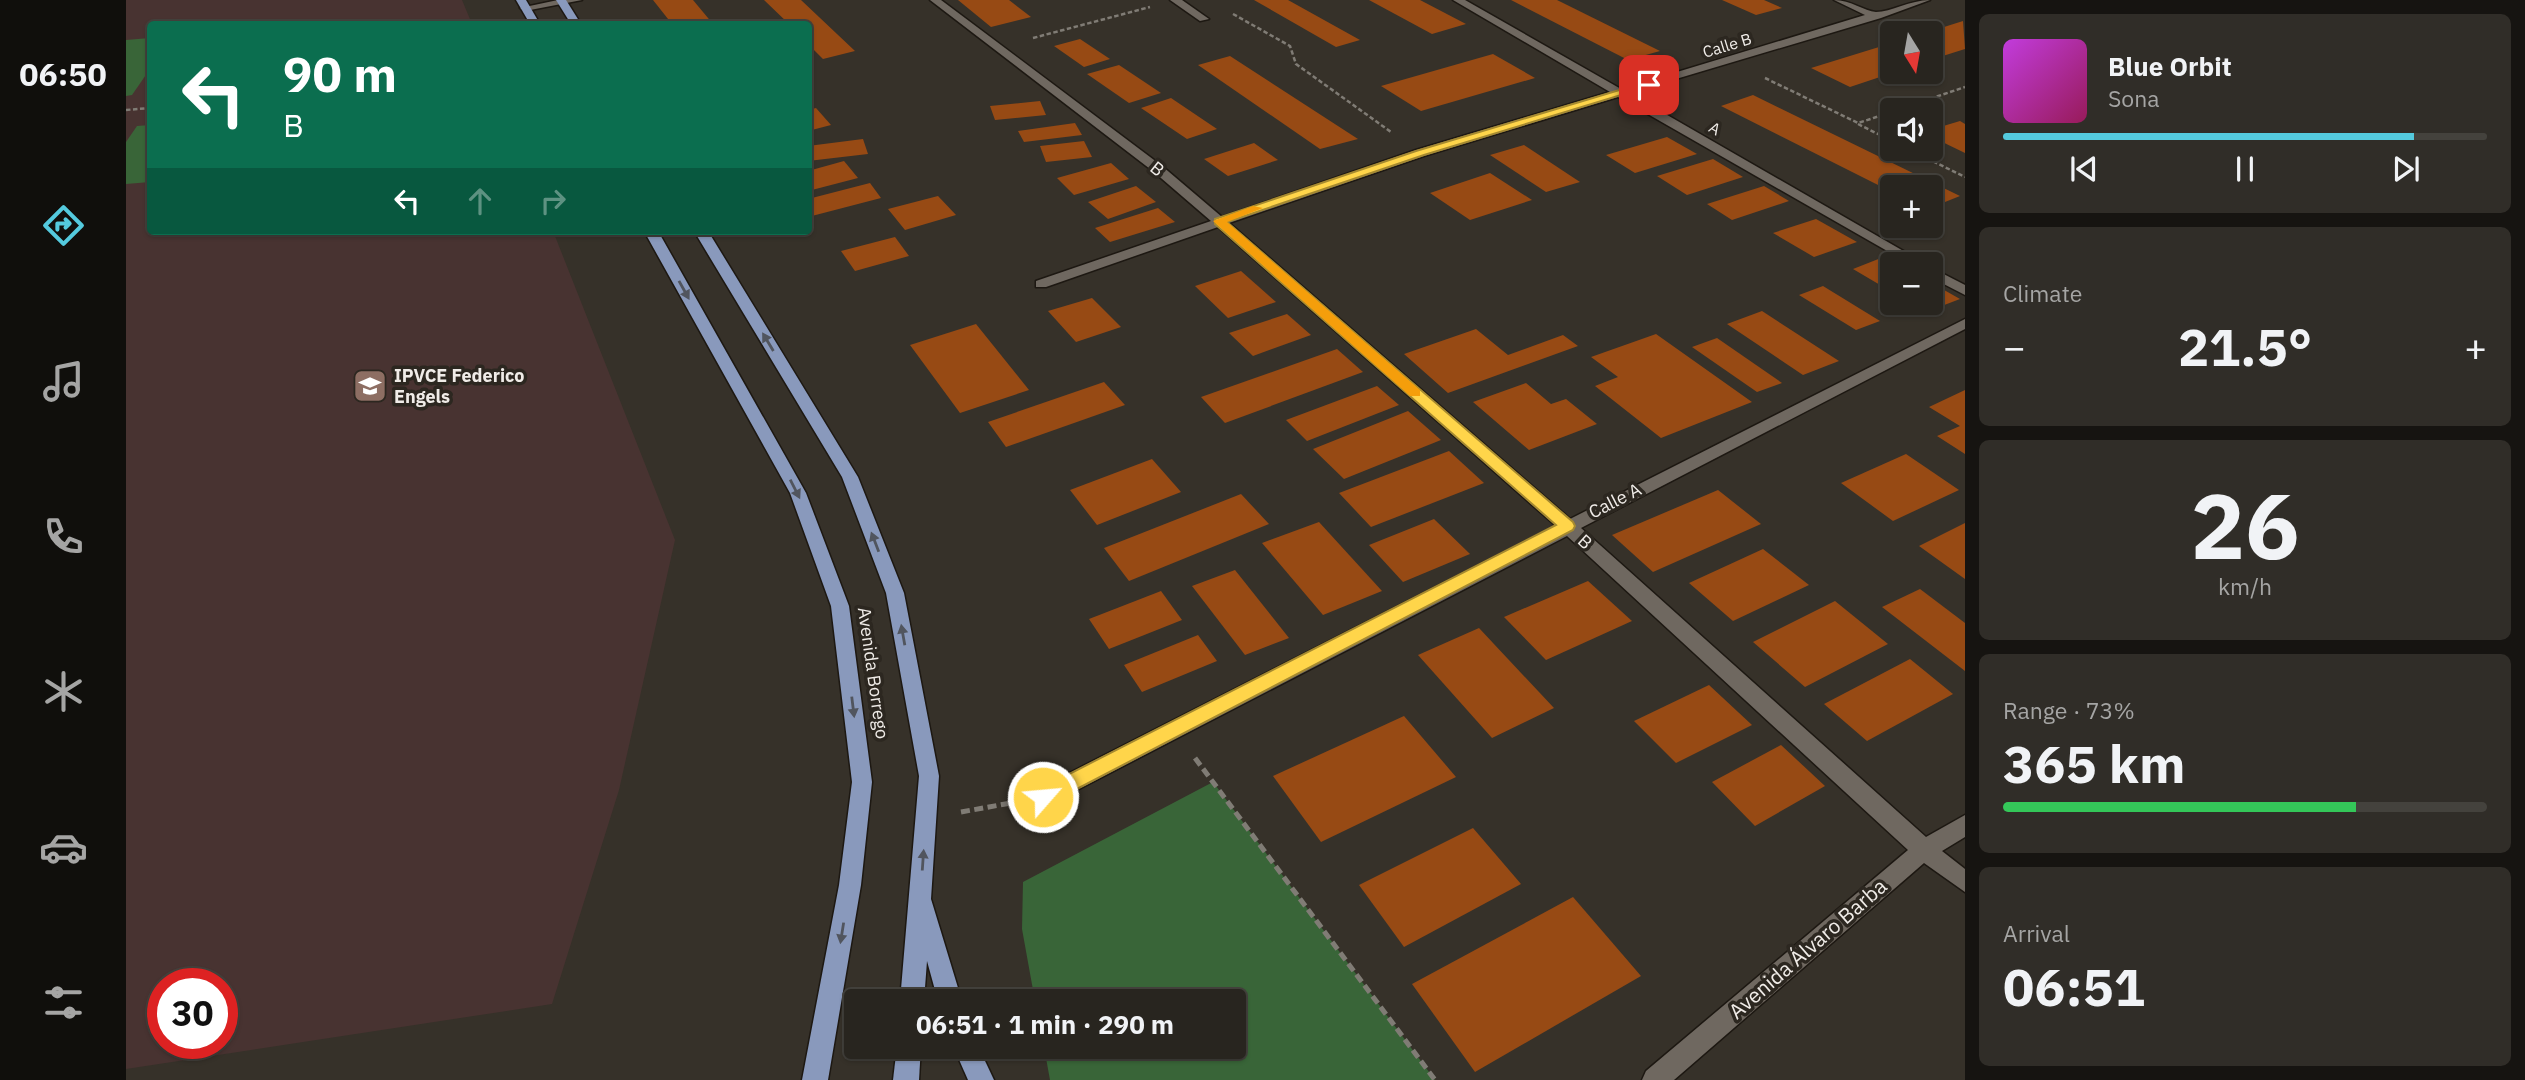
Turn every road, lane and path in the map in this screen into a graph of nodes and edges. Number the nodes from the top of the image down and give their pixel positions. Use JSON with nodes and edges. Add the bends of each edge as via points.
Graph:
{"nodes":[{"id":1,"x":576,"y":0,"type":"edge"},
{"id":2,"x":935,"y":0,"type":"edge"},
{"id":3,"x":1175,"y":0,"type":"edge"},
{"id":4,"x":1458,"y":0,"type":"edge"},
{"id":5,"x":1839,"y":0,"type":"edge"},
{"id":6,"x":1925,"y":0,"type":"edge"},
{"id":7,"x":562,"y":1,"type":"edge"},
{"id":8,"x":1162,"y":3,"type":"dead end"},
{"id":9,"x":523,"y":4,"type":"edge"},
{"id":10,"x":1877,"y":16,"type":"junction"},
{"id":11,"x":1204,"y":19,"type":"joint"},
{"id":12,"x":533,"y":21,"type":"edge"},
{"id":13,"x":574,"y":21,"type":"edge"},
{"id":14,"x":997,"y":47,"type":"junction"},
{"id":15,"x":1728,"y":61,"type":"junction"},
{"id":16,"x":1965,"y":87,"type":"edge"},
{"id":17,"x":1623,"y":92,"type":"junction"},
{"id":18,"x":1932,"y":98,"type":"edge"},
{"id":19,"x":147,"y":108,"type":"edge"},
{"id":20,"x":126,"y":110,"type":"edge"},
{"id":21,"x":1880,"y":116,"type":"edge"},
{"id":22,"x":1858,"y":123,"type":"junction"},
{"id":23,"x":1880,"y":135,"type":"edge"},
{"id":24,"x":1420,"y":153,"type":"junction"},
{"id":25,"x":1932,"y":161,"type":"edge"},
{"id":26,"x":1965,"y":177,"type":"edge"},
{"id":27,"x":1219,"y":221,"type":"junction"},
{"id":28,"x":653,"y":235,"type":"edge"},
{"id":29,"x":703,"y":235,"type":"edge"},
{"id":30,"x":1898,"y":252,"type":"edge"},
{"id":31,"x":1943,"y":278,"type":"edge"},
{"id":32,"x":1041,"y":284,"type":"dead end"},
{"id":33,"x":1965,"y":291,"type":"edge"},
{"id":34,"x":1965,"y":323,"type":"edge"},
{"id":35,"x":1567,"y":526,"type":"junction"},
{"id":36,"x":1174,"y":730,"type":"junction"},
{"id":37,"x":1043,"y":797,"type":"joint"},
{"id":38,"x":926,"y":818,"type":"junction"},
{"id":39,"x":1965,"y":825,"type":"edge"},
{"id":40,"x":1924,"y":850,"type":"junction"},
{"id":41,"x":1965,"y":882,"type":"edge"},
{"id":42,"x":920,"y":896,"type":"junction"},
{"id":43,"x":913,"y":989,"type":"edge"},
{"id":44,"x":947,"y":989,"type":"edge"},
{"id":45,"x":908,"y":1059,"type":"edge"},
{"id":46,"x":971,"y":1059,"type":"edge"},
{"id":47,"x":815,"y":1080,"type":"edge"},
{"id":48,"x":906,"y":1080,"type":"edge"},
{"id":49,"x":981,"y":1080,"type":"edge"},
{"id":50,"x":1435,"y":1080,"type":"edge"},
{"id":51,"x":1656,"y":1080,"type":"edge"}],
"edges":[{"from":1,"to":7,"type":"street"},
{"from":2,"to":14,"type":"street","name":"B"},
{"from":3,"to":11,"type":"street"},
{"from":4,"to":17,"type":"street","name":"A"},
{"from":5,"to":10,"type":"street"},
{"from":6,"to":10,"type":"street","name":"Calle B"},
{"from":7,"to":9,"type":"street"},
{"from":7,"to":13,"type":"main road"},
{"from":8,"to":14,"type":"path"},
{"from":9,"to":12,"type":"main road"},
{"from":10,"to":15,"type":"street","name":"Calle B"},
{"from":11,"to":24,"type":"path","via":[[1230,12],[1290,46],[1296,64]]},
{"from":14,"to":27,"type":"street","name":"B"},
{"from":15,"to":17,"type":"street","name":"Calle B"},
{"from":15,"to":22,"type":"path"},
{"from":16,"to":18,"type":"path"},
{"from":17,"to":24,"type":"street","name":"Calle B"},
{"from":17,"to":30,"type":"street","name":"A"},
{"from":19,"to":20,"type":"path"},
{"from":21,"to":22,"type":"path"},
{"from":22,"to":23,"type":"path"},
{"from":24,"to":27,"type":"street","name":"Calle B"},
{"from":25,"to":26,"type":"path"},
{"from":27,"to":32,"type":"street","name":"Calle B"},
{"from":27,"to":35,"type":"street","name":"B"},
{"from":28,"to":47,"type":"main road","name":"Avenida Borrego","one_way":true,"via":[[798,493],[840,606],[862,782],[850,885]]},
{"from":38,"to":29,"type":"main road","name":"Avenida Borrego","one_way":true,"via":[[929,776],[895,593],[850,477]]},
{"from":31,"to":33,"type":"street"},
{"from":34,"to":35,"type":"street","name":"Calle A"},
{"from":35,"to":36,"type":"street","name":"Calle A"},
{"from":35,"to":40,"type":"street","name":"B"},
{"from":36,"to":37,"type":"street","name":"Calle A"},
{"from":36,"to":50,"type":"path"},
{"from":37,"to":38,"type":"path"},
{"from":42,"to":38,"type":"main road","name":"Avenida Borrego","one_way":true},
{"from":39,"to":40,"type":"street","name":"Avenida Álvaro Barba"},
{"from":40,"to":41,"type":"street","name":"B"},
{"from":40,"to":51,"type":"street","name":"Avenida Álvaro Barba"},
{"from":42,"to":43,"type":"main road","name":"Avenida Borrego"},
{"from":42,"to":44,"type":"main road"},
{"from":45,"to":48,"type":"main road"},
{"from":46,"to":49,"type":"main road"}]}
